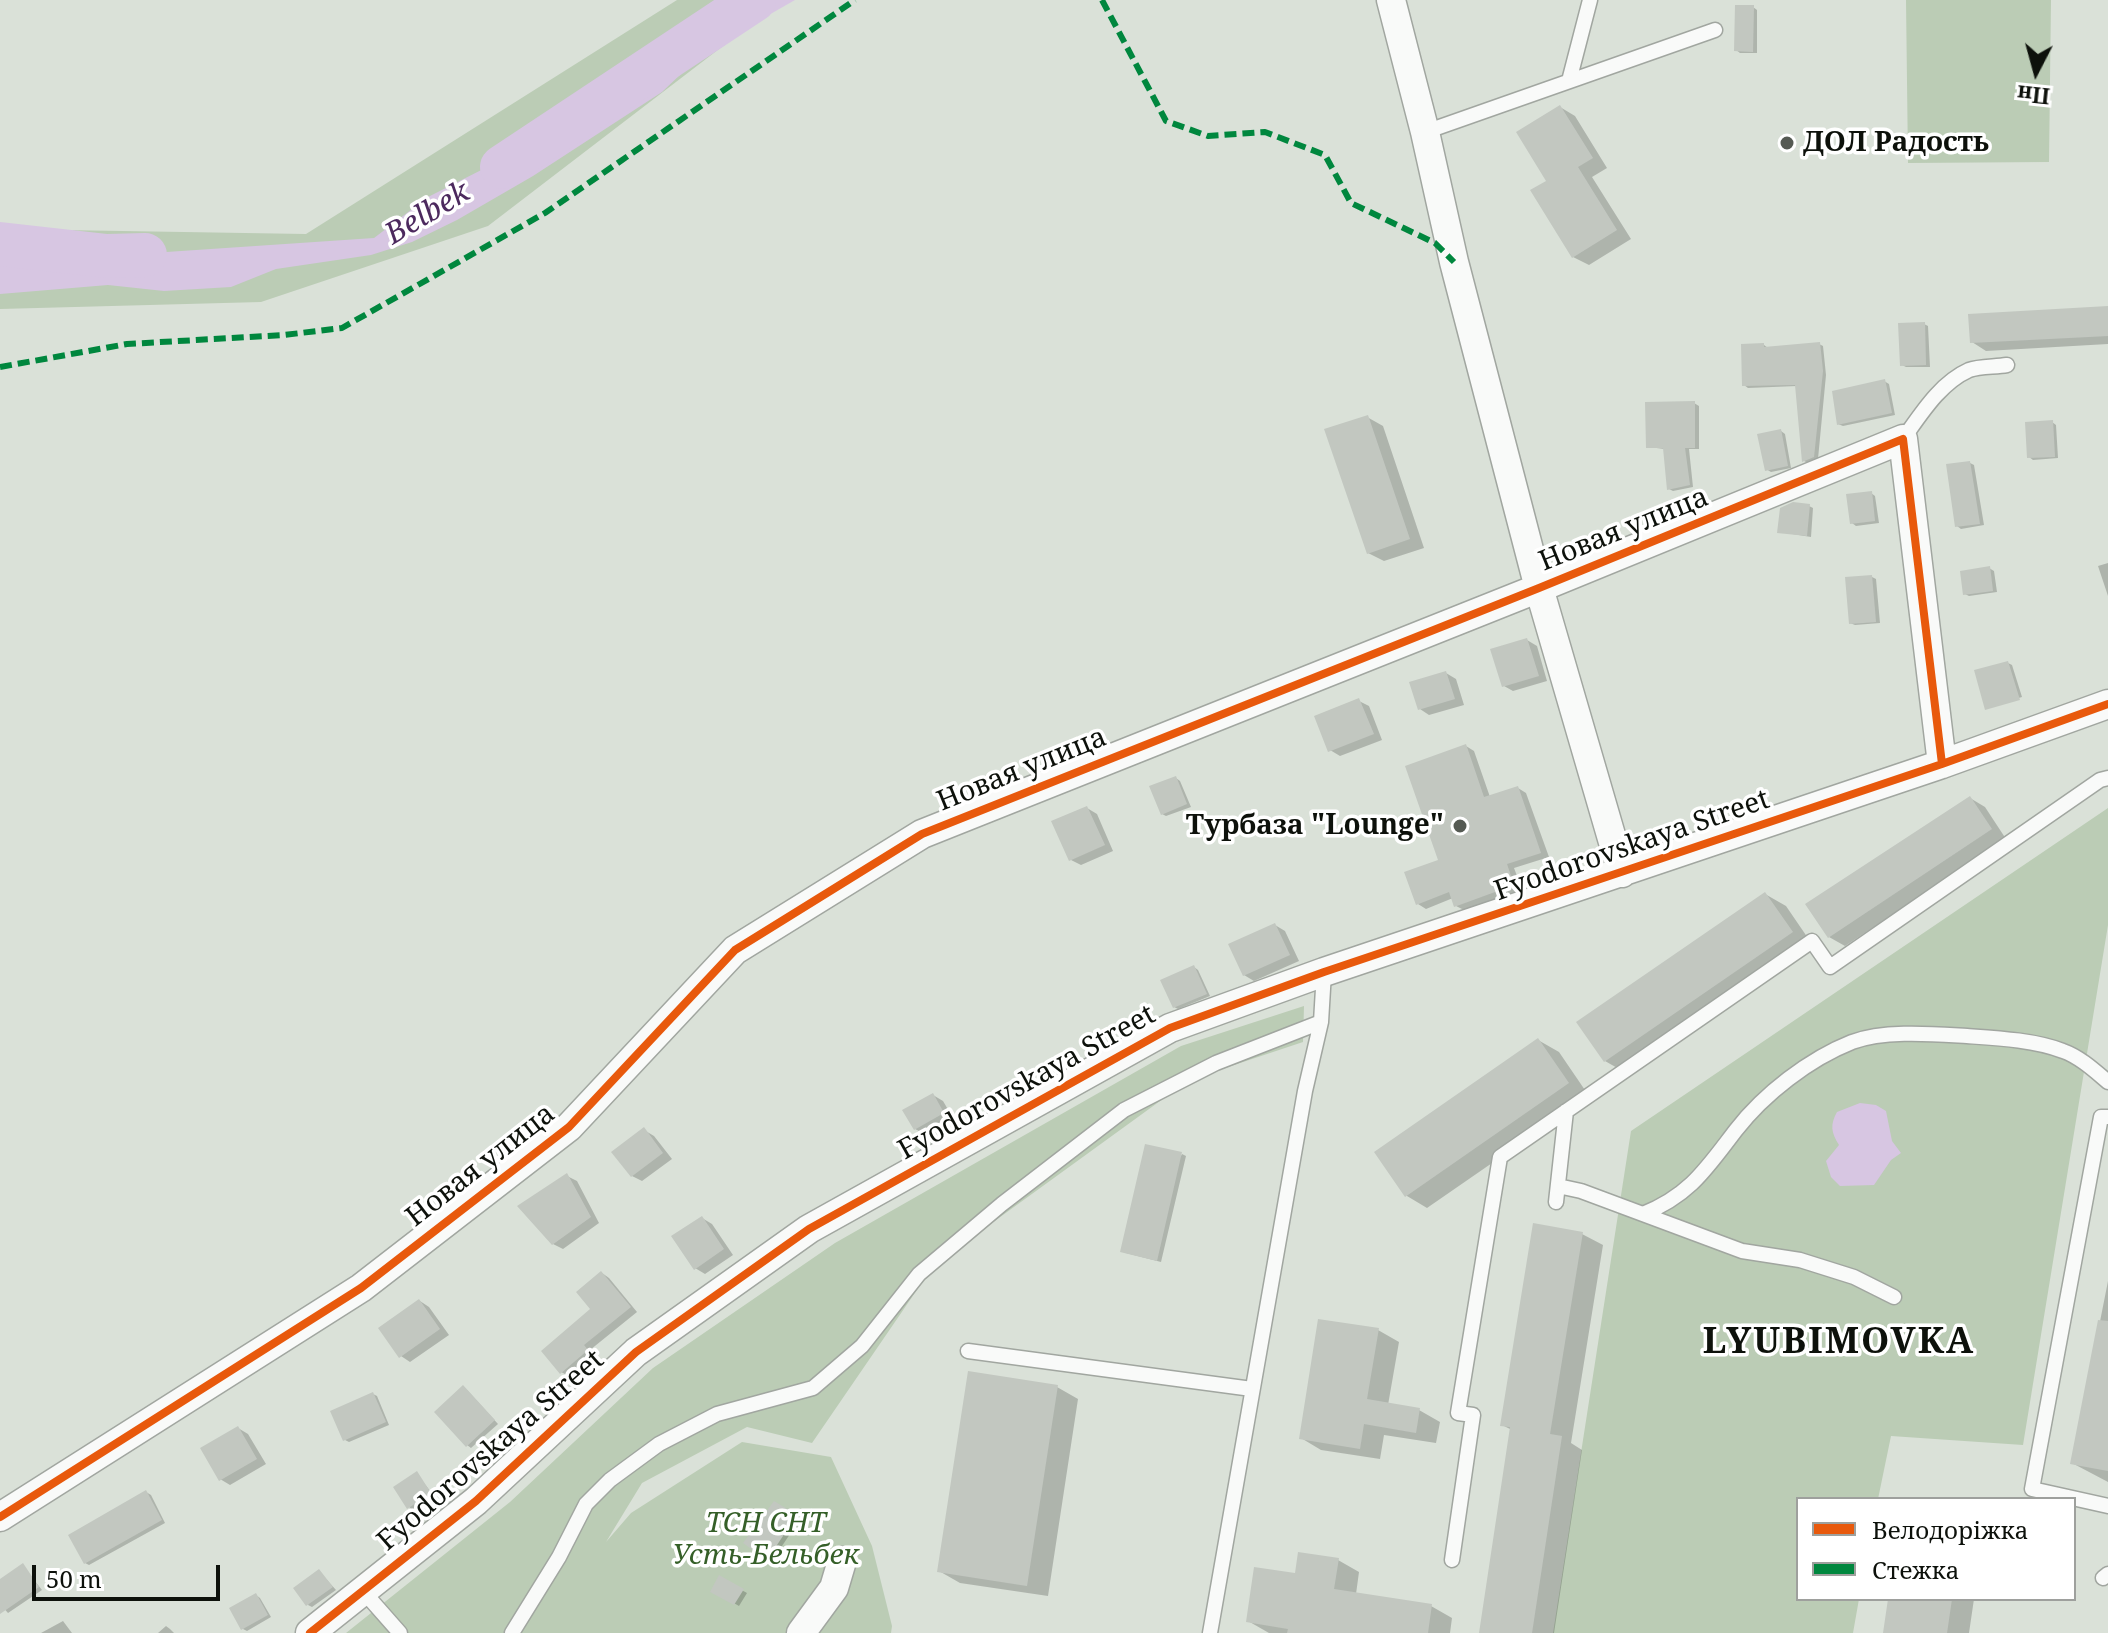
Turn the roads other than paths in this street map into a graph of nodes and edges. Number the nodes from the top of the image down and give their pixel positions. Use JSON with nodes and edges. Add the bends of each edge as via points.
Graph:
{"nodes":[{"id":1,"x":1391,"y":0,"type":"edge"},
{"id":2,"x":1590,"y":0,"type":"edge"},
{"id":3,"x":1715,"y":30,"type":"dead end"},
{"id":4,"x":1569,"y":81,"type":"junction"},
{"id":5,"x":1425,"y":132,"type":"junction"},
{"id":6,"x":2007,"y":365,"type":"dead end"},
{"id":7,"x":1903,"y":439,"type":"junction"},
{"id":8,"x":1539,"y":588,"type":"junction"},
{"id":9,"x":2108,"y":704,"type":"edge"},
{"id":10,"x":1942,"y":764,"type":"junction"},
{"id":11,"x":2108,"y":778,"type":"edge"},
{"id":12,"x":1622,"y":873,"type":"junction"},
{"id":13,"x":1324,"y":972,"type":"junction"},
{"id":14,"x":1321,"y":1022,"type":"junction"},
{"id":15,"x":2108,"y":1082,"type":"edge"},
{"id":16,"x":1566,"y":1111,"type":"junction"},
{"id":17,"x":2108,"y":1117,"type":"edge"},
{"id":18,"x":1558,"y":1186,"type":"junction"},
{"id":19,"x":1556,"y":1202,"type":"dead end"},
{"id":20,"x":1643,"y":1214,"type":"junction"},
{"id":21,"x":1894,"y":1297,"type":"dead end"},
{"id":22,"x":968,"y":1351,"type":"dead end"},
{"id":23,"x":1252,"y":1389,"type":"junction"},
{"id":24,"x":2068,"y":1497,"type":"edge"},
{"id":25,"x":2076,"y":1499,"type":"edge"},
{"id":26,"x":2108,"y":1506,"type":"edge"},
{"id":27,"x":0,"y":1517,"type":"edge"},
{"id":28,"x":1452,"y":1560,"type":"dead end"},
{"id":29,"x":842,"y":1561,"type":"dead end"},
{"id":30,"x":363,"y":1591,"type":"junction"},
{"id":31,"x":310,"y":1633,"type":"edge"},
{"id":32,"x":400,"y":1633,"type":"edge"},
{"id":33,"x":512,"y":1633,"type":"edge"},
{"id":34,"x":801,"y":1633,"type":"edge"},
{"id":35,"x":1210,"y":1633,"type":"edge"}],
"edges":[{"from":1,"to":5,"type":"street"},
{"from":2,"to":4,"type":"lane"},
{"from":3,"to":4,"type":"lane"},
{"from":4,"to":5,"type":"lane"},
{"from":5,"to":8,"type":"street"},
{"from":6,"to":7,"type":"lane","via":[[1970,370],[1947,385]]},
{"from":7,"to":8,"type":"street","name":"Новая улица"},
{"from":7,"to":10,"type":"street"},
{"from":8,"to":12,"type":"street"},
{"from":8,"to":27,"type":"street","name":"Новая улица","via":[[922,834],[735,950],[569,1127],[361,1288]]},
{"from":9,"to":10,"type":"street","name":"Fyodorovskaya Street"},
{"from":10,"to":12,"type":"street","name":"Fyodorovskaya Street"},
{"from":11,"to":16,"type":"lane","via":[[1830,967],[1812,941]]},
{"from":12,"to":13,"type":"street","name":"Fyodorovskaya Street"},
{"from":13,"to":14,"type":"lane"},
{"from":13,"to":30,"type":"street","name":"Fyodorovskaya Street","via":[[1170,1028],[809,1229],[636,1352],[476,1501]]},
{"from":14,"to":23,"type":"lane"},
{"from":14,"to":33,"type":"lane","via":[[1216,1063],[1124,1110],[919,1274],[862,1346],[813,1388],[717,1414],[659,1444],[610,1480],[586,1504]]},
{"from":15,"to":20,"type":"lane","via":[[2063,1050],[2008,1039],[1910,1033],[1853,1042],[1772,1090],[1684,1192]]},
{"from":16,"to":18,"type":"lane"},
{"from":16,"to":28,"type":"lane","via":[[1500,1157],[1458,1413],[1473,1415]]},
{"from":17,"to":24,"type":"lane","via":[[2101,1117],[2032,1489]]},
{"from":18,"to":19,"type":"lane"},
{"from":18,"to":20,"type":"lane"},
{"from":20,"to":21,"type":"lane","via":[[1742,1251],[1800,1260],[1854,1277]]},
{"from":22,"to":23,"type":"lane"},
{"from":23,"to":35,"type":"lane"},
{"from":25,"to":26,"type":"lane"},
{"from":29,"to":34,"type":"street","via":[[834,1588]]},
{"from":30,"to":31,"type":"street","name":"Fyodorovskaya Street"},
{"from":30,"to":32,"type":"lane"}]}
